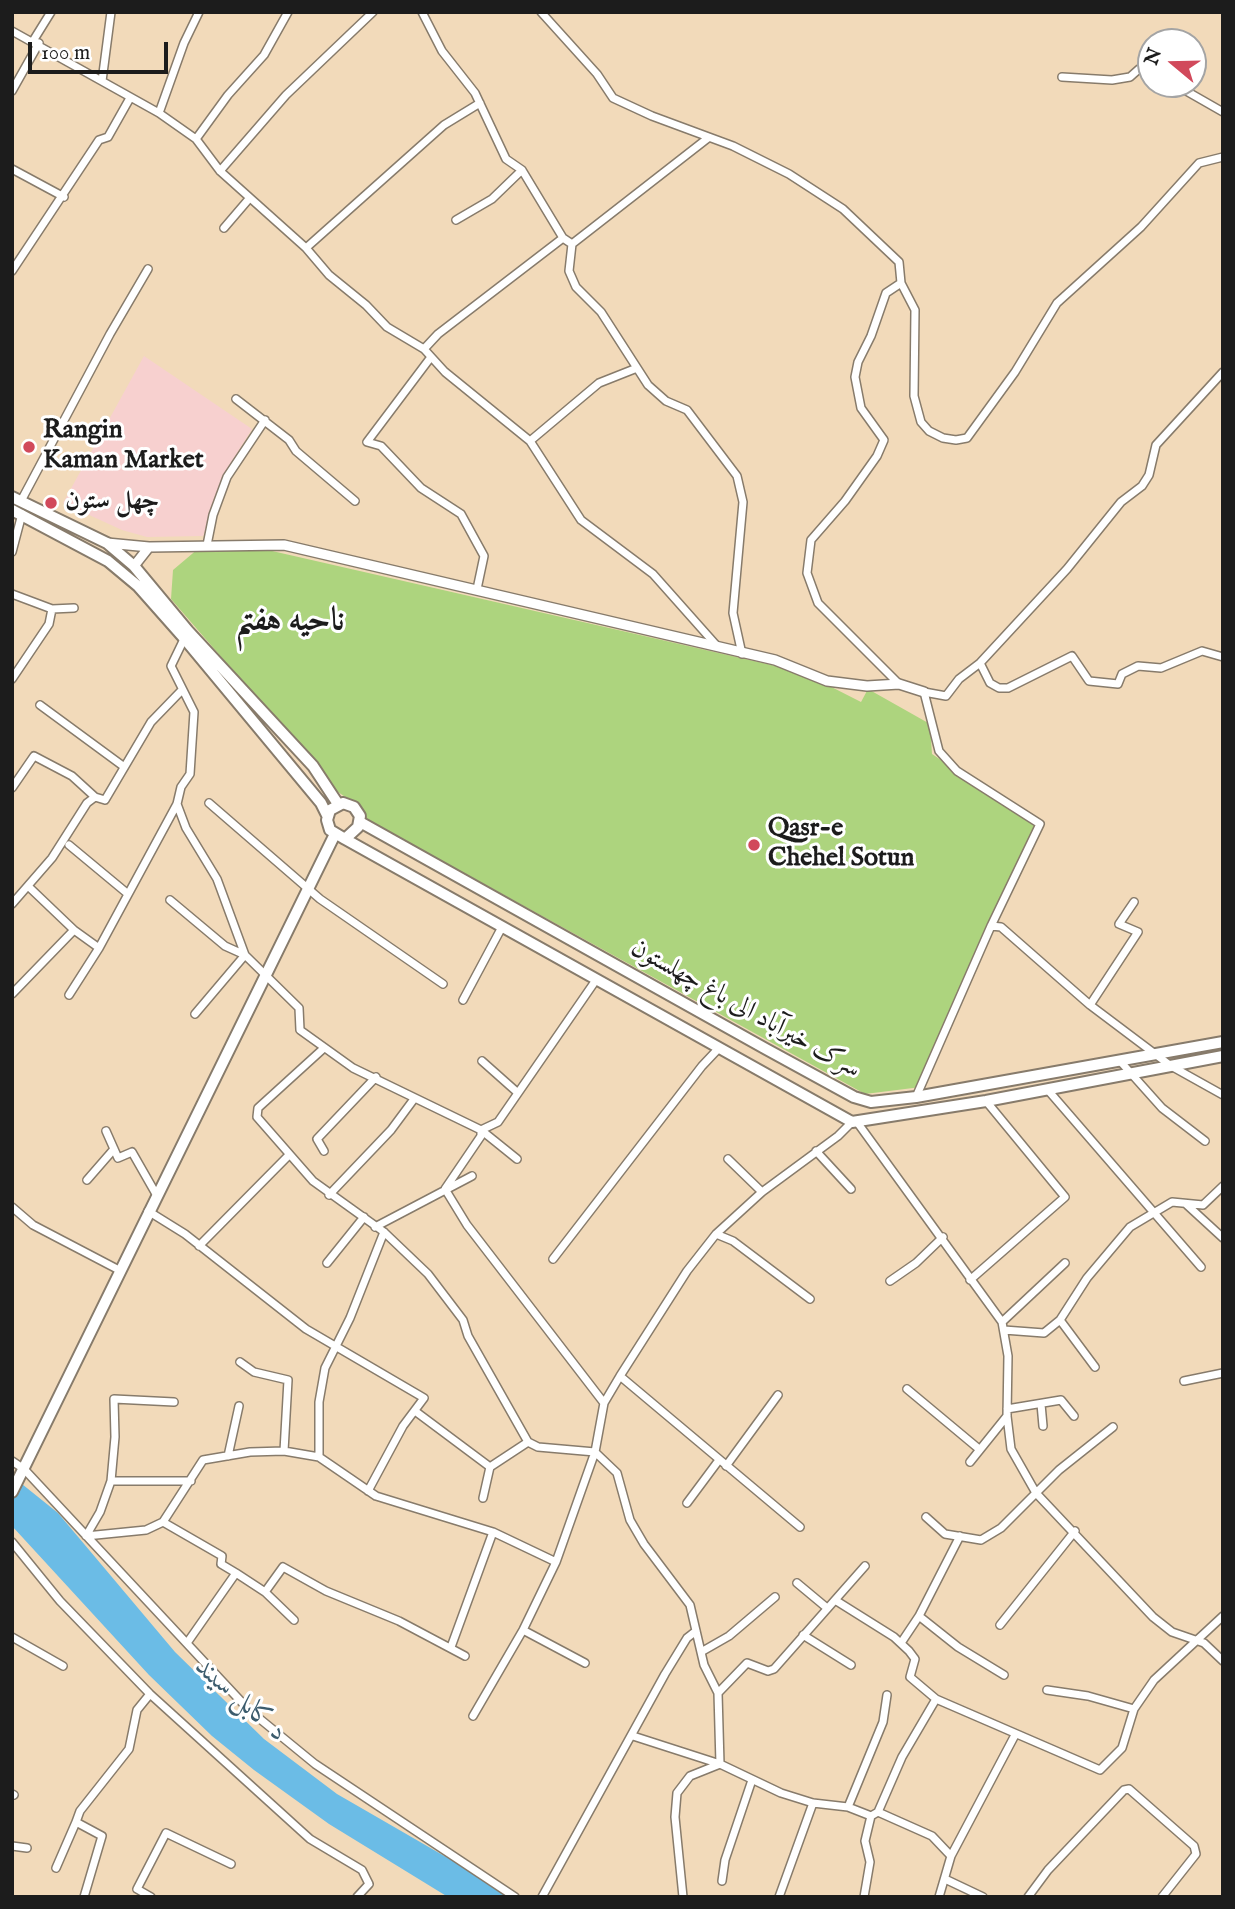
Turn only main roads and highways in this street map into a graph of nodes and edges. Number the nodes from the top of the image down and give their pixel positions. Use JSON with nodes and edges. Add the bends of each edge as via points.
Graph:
{"nodes":[{"id":1,"x":17,"y":499,"type":"edge"},
{"id":2,"x":17,"y":512,"type":"edge"},
{"id":3,"x":186,"y":634,"type":"junction"},
{"id":4,"x":338,"y":804,"type":"junction"},
{"id":5,"x":327,"y":815,"type":"junction"},
{"id":6,"x":360,"y":822,"type":"junction"},
{"id":7,"x":340,"y":837,"type":"junction"},
{"id":8,"x":1223,"y":1042,"type":"edge"},
{"id":9,"x":1223,"y":1056,"type":"edge"},
{"id":10,"x":12,"y":1492,"type":"edge"}],
"edges":[{"from":1,"to":3,"type":"main road","via":[[107,544],[134,566]]},
{"from":2,"to":3,"type":"main road","via":[[108,561]]},
{"from":3,"to":4,"type":"main road","via":[[313,766]]},
{"from":3,"to":5,"type":"main road"},
{"from":4,"to":5,"type":"main road"},
{"from":4,"to":6,"type":"main road","via":[[354,807]]},
{"from":5,"to":7,"type":"main road","via":[[328,825]]},
{"from":6,"to":7,"type":"main road","via":[[355,832]]},
{"from":6,"to":8,"type":"main road","name":"سرک خیرآباد الی باغ چهلستون","via":[[854,1097],[871,1102]]},
{"from":7,"to":9,"type":"main road","via":[[854,1122]]},
{"from":7,"to":10,"type":"main road","via":[[308,886]]}]}
